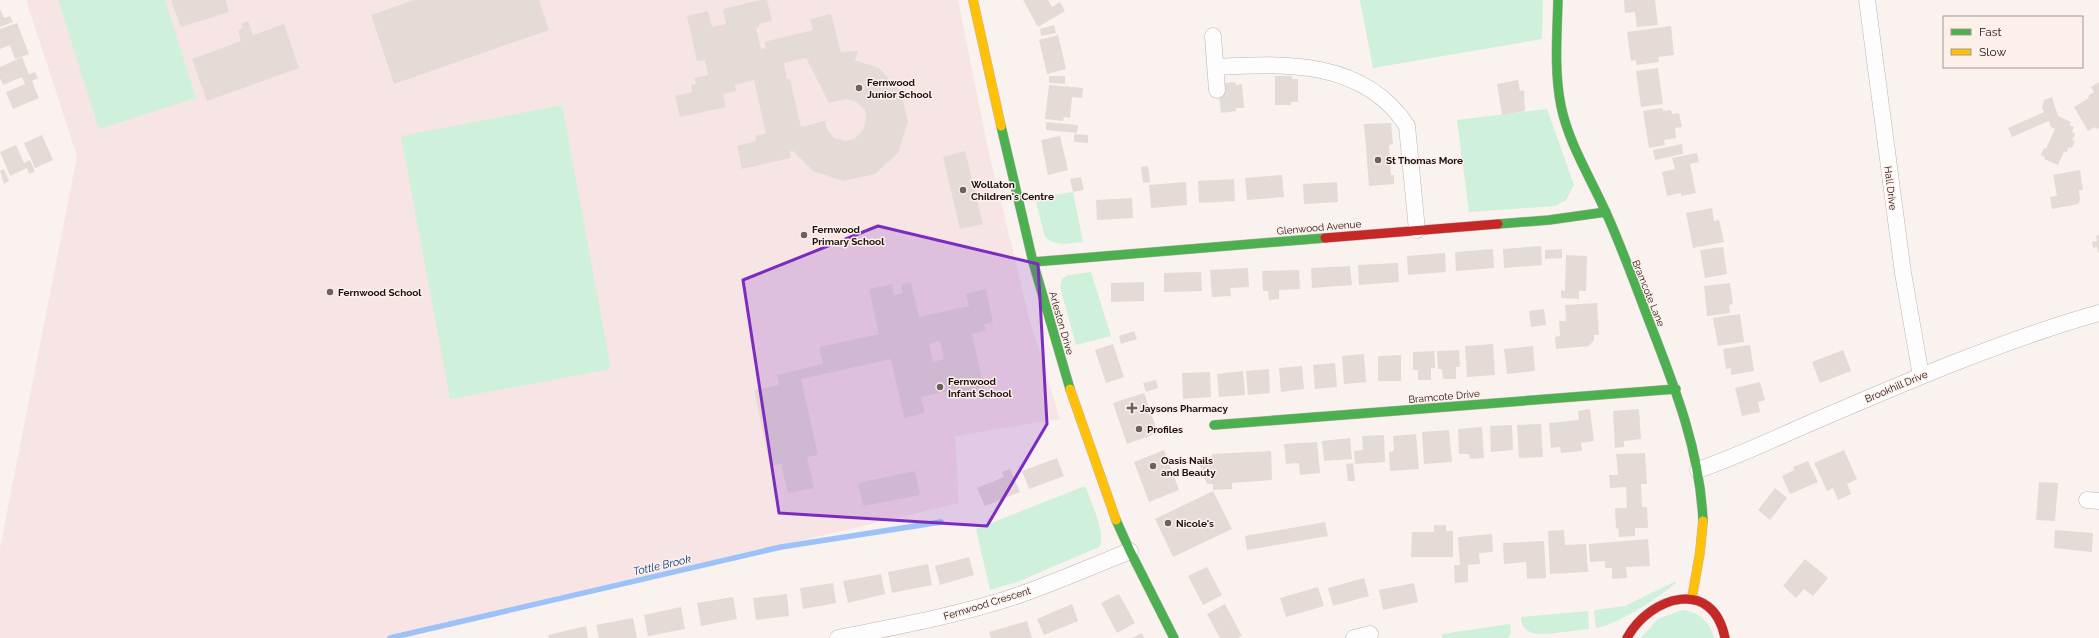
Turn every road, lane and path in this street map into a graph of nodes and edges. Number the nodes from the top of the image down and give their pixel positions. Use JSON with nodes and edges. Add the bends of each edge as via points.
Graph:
{"nodes":[{"id":1,"x":973,"y":0,"type":"edge"},
{"id":2,"x":1558,"y":0,"type":"edge"},
{"id":3,"x":1867,"y":0,"type":"edge"},
{"id":4,"x":1213,"y":36,"type":"dead end"},
{"id":5,"x":1215,"y":67,"type":"junction"},
{"id":6,"x":1217,"y":90,"type":"dead end"},
{"id":7,"x":1606,"y":212,"type":"junction"},
{"id":8,"x":1417,"y":230,"type":"junction"},
{"id":9,"x":1033,"y":262,"type":"junction"},
{"id":10,"x":2099,"y":313,"type":"edge"},
{"id":11,"x":1921,"y":376,"type":"junction"},
{"id":12,"x":1676,"y":389,"type":"junction"},
{"id":13,"x":1214,"y":425,"type":"dead end"},
{"id":14,"x":1698,"y":470,"type":"junction"},
{"id":15,"x":1130,"y":551,"type":"junction"},
{"id":16,"x":1692,"y":598,"type":"junction"},
{"id":17,"x":1370,"y":634,"type":"dead end"},
{"id":18,"x":838,"y":638,"type":"edge"},
{"id":19,"x":1174,"y":638,"type":"edge"},
{"id":20,"x":1354,"y":638,"type":"edge"},
{"id":21,"x":1627,"y":638,"type":"edge"},
{"id":22,"x":1725,"y":638,"type":"edge"}],
"edges":[{"from":1,"to":9,"type":"street","name":"Arleston Drive"},
{"from":2,"to":7,"type":"street","name":"Bramcote Lane","via":[[1557,62],[1564,118]]},
{"from":3,"to":11,"type":"street","name":"Hall Drive","via":[[1903,273]]},
{"from":4,"to":5,"type":"street"},
{"from":5,"to":6,"type":"street"},
{"from":5,"to":8,"type":"street","via":[[1262,64],[1334,72],[1360,82],[1386,102],[1398,112],[1407,126]]},
{"from":7,"to":8,"type":"street","name":"Glenwood Avenue","via":[[1549,220]]},
{"from":7,"to":12,"type":"street","name":"Bramcote Lane"},
{"from":8,"to":9,"type":"street","name":"Glenwood Avenue"},
{"from":9,"to":15,"type":"street","name":"Arleston Drive","via":[[1076,408],[1102,483]]},
{"from":10,"to":11,"type":"street","name":"Brookhill Drive","via":[[2058,324]]},
{"from":11,"to":14,"type":"street","name":"Brookhill Drive"},
{"from":12,"to":13,"type":"street","name":"Bramcote Drive"},
{"from":12,"to":14,"type":"street","name":"Bramcote Lane"},
{"from":14,"to":16,"type":"street","name":"Bramcote Lane","via":[[1702,536]]},
{"from":15,"to":18,"type":"street","name":"Fernwood Crescent","via":[[998,602],[949,616]]},
{"from":15,"to":19,"type":"street","name":"Arleston Drive"},
{"from":16,"to":21,"type":"street","via":[[1674,600],[1652,611],[1634,626]]},
{"from":16,"to":22,"type":"street","via":[[1705,603],[1711,609],[1721,623]]},
{"from":17,"to":20,"type":"street"}]}
